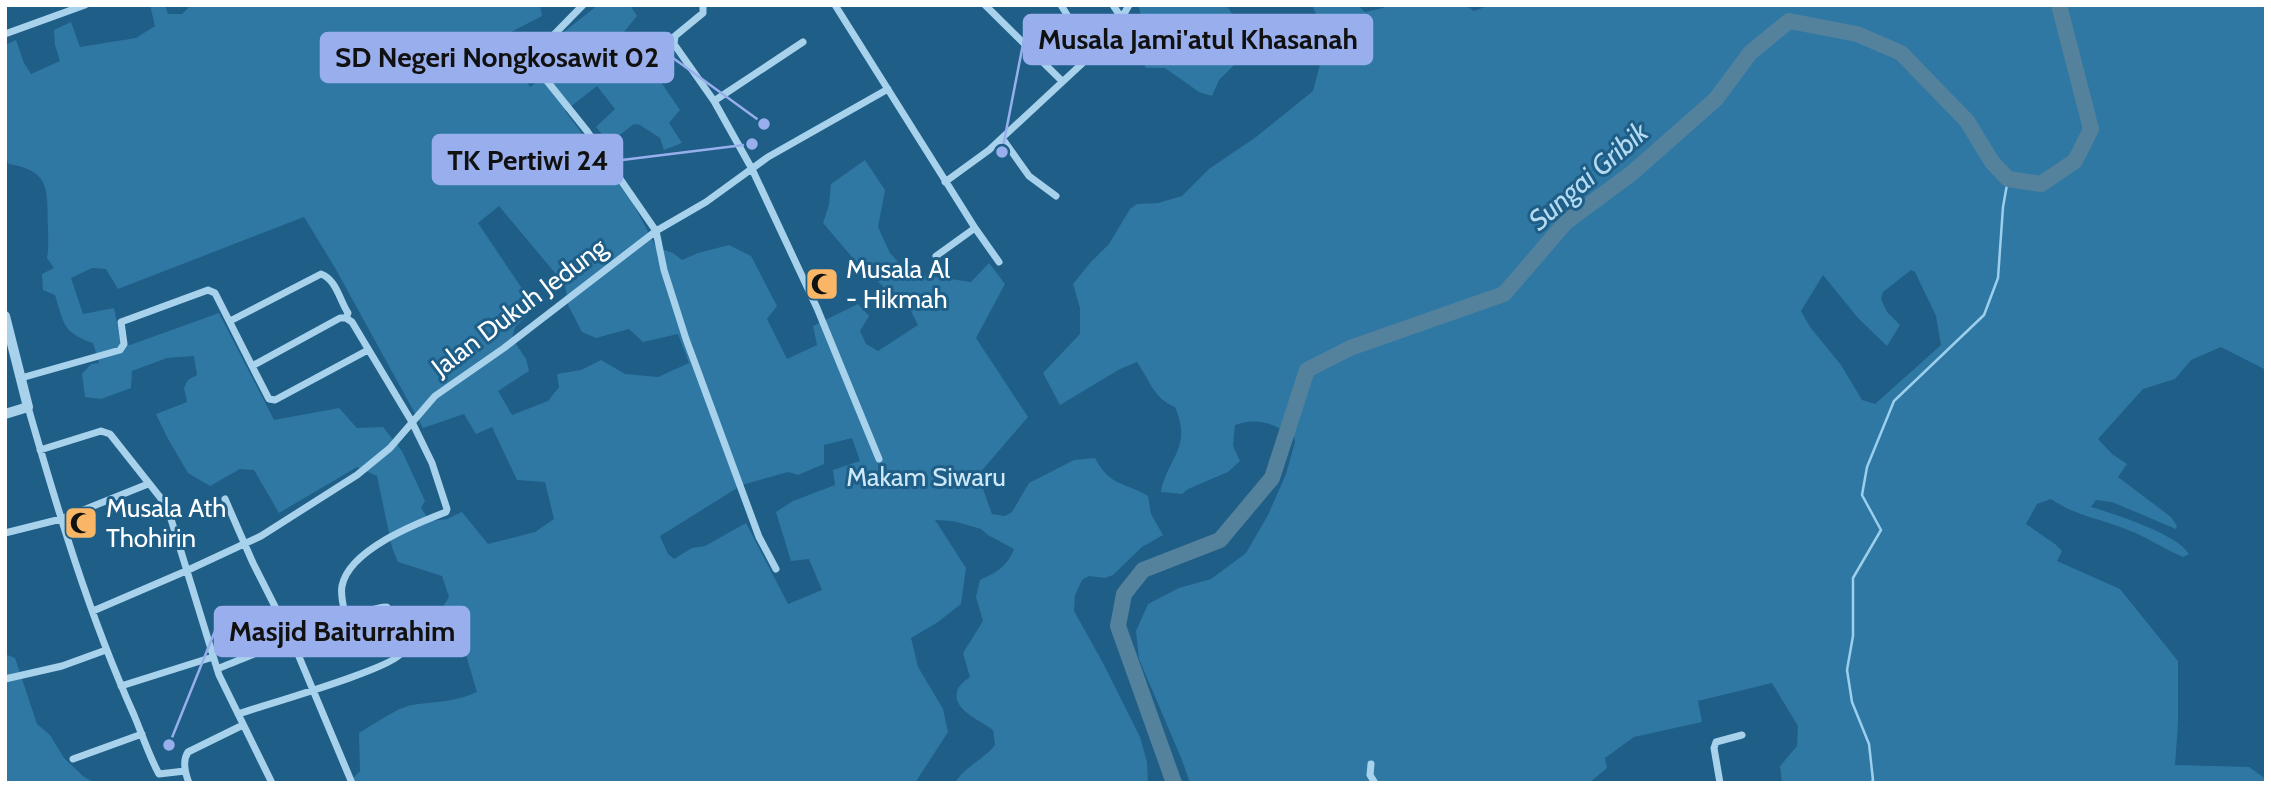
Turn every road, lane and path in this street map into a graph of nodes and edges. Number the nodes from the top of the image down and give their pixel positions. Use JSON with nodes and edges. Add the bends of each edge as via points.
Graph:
{"nodes":[{"id":1,"x":85,"y":5,"type":"edge"},
{"id":2,"x":583,"y":5,"type":"edge"},
{"id":3,"x":703,"y":5,"type":"edge"},
{"id":4,"x":835,"y":5,"type":"edge"},
{"id":5,"x":985,"y":5,"type":"edge"},
{"id":6,"x":1061,"y":5,"type":"edge"},
{"id":7,"x":1113,"y":5,"type":"edge"},
{"id":8,"x":1129,"y":5,"type":"edge"},
{"id":9,"x":1122,"y":19,"type":"junction"},
{"id":10,"x":1072,"y":23,"type":"dead end"},
{"id":11,"x":5,"y":34,"type":"edge"},
{"id":12,"x":803,"y":42,"type":"dead end"},
{"id":13,"x":1062,"y":81,"type":"junction"},
{"id":14,"x":888,"y":89,"type":"junction"},
{"id":15,"x":714,"y":101,"type":"junction"},
{"id":16,"x":1002,"y":138,"type":"junction"},
{"id":17,"x":752,"y":169,"type":"junction"},
{"id":18,"x":945,"y":182,"type":"junction"},
{"id":19,"x":1056,"y":196,"type":"dead end"},
{"id":20,"x":975,"y":228,"type":"junction"},
{"id":21,"x":656,"y":231,"type":"junction"},
{"id":22,"x":936,"y":256,"type":"dead end"},
{"id":23,"x":999,"y":262,"type":"dead end"},
{"id":24,"x":5,"y":316,"type":"edge"},
{"id":25,"x":346,"y":318,"type":"junction"},
{"id":26,"x":230,"y":321,"type":"junction"},
{"id":27,"x":368,"y":349,"type":"junction"},
{"id":28,"x":252,"y":366,"type":"junction"},
{"id":29,"x":21,"y":378,"type":"junction"},
{"id":30,"x":27,"y":407,"type":"junction"},
{"id":31,"x":5,"y":414,"type":"edge"},
{"id":32,"x":412,"y":422,"type":"junction"},
{"id":33,"x":40,"y":450,"type":"junction"},
{"id":34,"x":879,"y":459,"type":"dead end"},
{"id":35,"x":148,"y":484,"type":"junction"},
{"id":36,"x":225,"y":499,"type":"dead end"},
{"id":37,"x":61,"y":519,"type":"junction"},
{"id":38,"x":5,"y":533,"type":"edge"},
{"id":39,"x":244,"y":543,"type":"junction"},
{"id":40,"x":776,"y":569,"type":"dead end"},
{"id":41,"x":186,"y":571,"type":"junction"},
{"id":42,"x":93,"y":611,"type":"junction"},
{"id":43,"x":346,"y":618,"type":"junction"},
{"id":44,"x":292,"y":640,"type":"junction"},
{"id":45,"x":106,"y":650,"type":"junction"},
{"id":46,"x":213,"y":657,"type":"junction"},
{"id":47,"x":217,"y":668,"type":"junction"},
{"id":48,"x":5,"y":679,"type":"edge"},
{"id":49,"x":121,"y":686,"type":"junction"},
{"id":50,"x":312,"y":691,"type":"junction"},
{"id":51,"x":238,"y":714,"type":"junction"},
{"id":52,"x":243,"y":725,"type":"junction"},
{"id":53,"x":142,"y":734,"type":"junction"},
{"id":54,"x":1742,"y":735,"type":"dead end"},
{"id":55,"x":73,"y":759,"type":"dead end"},
{"id":56,"x":1371,"y":764,"type":"dead end"},
{"id":57,"x":185,"y":771,"type":"junction"},
{"id":58,"x":189,"y":783,"type":"edge"},
{"id":59,"x":272,"y":783,"type":"edge"},
{"id":60,"x":352,"y":783,"type":"edge"},
{"id":61,"x":1375,"y":783,"type":"edge"},
{"id":62,"x":1720,"y":783,"type":"edge"}],
"edges":[{"from":1,"to":11,"type":"street"},
{"from":2,"to":21,"type":"street","via":[[534,55],[535,66]]},
{"from":3,"to":15,"type":"street","via":[[703,13],[673,41]]},
{"from":4,"to":14,"type":"street"},
{"from":5,"to":13,"type":"street"},
{"from":6,"to":10,"type":"street"},
{"from":7,"to":9,"type":"street"},
{"from":8,"to":9,"type":"street"},
{"from":9,"to":13,"type":"street","via":[[1101,46]]},
{"from":12,"to":15,"type":"street"},
{"from":13,"to":16,"type":"street"},
{"from":14,"to":17,"type":"street","name":"Jalan Dukuh Jedung"},
{"from":14,"to":18,"type":"street"},
{"from":15,"to":17,"type":"street"},
{"from":16,"to":18,"type":"street"},
{"from":16,"to":19,"type":"street","via":[[1030,176]]},
{"from":17,"to":21,"type":"street","name":"Jalan Dukuh Jedung"},
{"from":17,"to":34,"type":"street","via":[[817,308]]},
{"from":18,"to":20,"type":"street"},
{"from":20,"to":22,"type":"street"},
{"from":20,"to":23,"type":"street"},
{"from":21,"to":32,"type":"street","name":"Jalan Dukuh Jedung","via":[[444,389]]},
{"from":21,"to":40,"type":"street","via":[[686,339],[759,537]]},
{"from":24,"to":29,"type":"street"},
{"from":25,"to":26,"type":"street","via":[[348,313],[332,283],[321,274]]},
{"from":25,"to":27,"type":"street"},
{"from":25,"to":28,"type":"street"},
{"from":26,"to":28,"type":"street"},
{"from":26,"to":29,"type":"street","via":[[215,293],[208,290],[121,322],[124,344],[120,350]]},
{"from":27,"to":28,"type":"street","via":[[275,401],[269,399]]},
{"from":27,"to":32,"type":"street"},
{"from":29,"to":30,"type":"street"},
{"from":30,"to":31,"type":"street"},
{"from":30,"to":33,"type":"street"},
{"from":32,"to":39,"type":"street","name":"Jalan Dukuh Jedung","via":[[357,475]]},
{"from":32,"to":43,"type":"street","via":[[432,463],[447,511],[407,528],[359,559],[342,585]]},
{"from":33,"to":35,"type":"street","via":[[106,432]]},
{"from":33,"to":37,"type":"street"},
{"from":35,"to":37,"type":"street"},
{"from":35,"to":41,"type":"street","via":[[167,506]]},
{"from":36,"to":39,"type":"street"},
{"from":37,"to":38,"type":"street"},
{"from":37,"to":42,"type":"street"},
{"from":39,"to":41,"type":"street","name":"Jalan Dukuh Jedung"},
{"from":39,"to":44,"type":"street"},
{"from":41,"to":42,"type":"street","name":"Jalan Dukuh Jedung"},
{"from":41,"to":46,"type":"street"},
{"from":42,"to":45,"type":"street"},
{"from":43,"to":44,"type":"street"},
{"from":43,"to":50,"type":"street","via":[[387,607],[401,644],[400,655]]},
{"from":44,"to":47,"type":"street"},
{"from":44,"to":50,"type":"street"},
{"from":45,"to":48,"type":"street"},
{"from":45,"to":49,"type":"street"},
{"from":46,"to":47,"type":"street"},
{"from":46,"to":49,"type":"street"},
{"from":47,"to":51,"type":"street"},
{"from":49,"to":53,"type":"street"},
{"from":50,"to":51,"type":"street"},
{"from":50,"to":60,"type":"street"},
{"from":51,"to":52,"type":"street"},
{"from":52,"to":57,"type":"street","via":[[188,752]]},
{"from":52,"to":59,"type":"street"},
{"from":53,"to":55,"type":"street"},
{"from":53,"to":57,"type":"street","via":[[159,774]]},
{"from":54,"to":62,"type":"street","via":[[1716,742]]},
{"from":56,"to":61,"type":"street"},
{"from":57,"to":58,"type":"street"}]}
